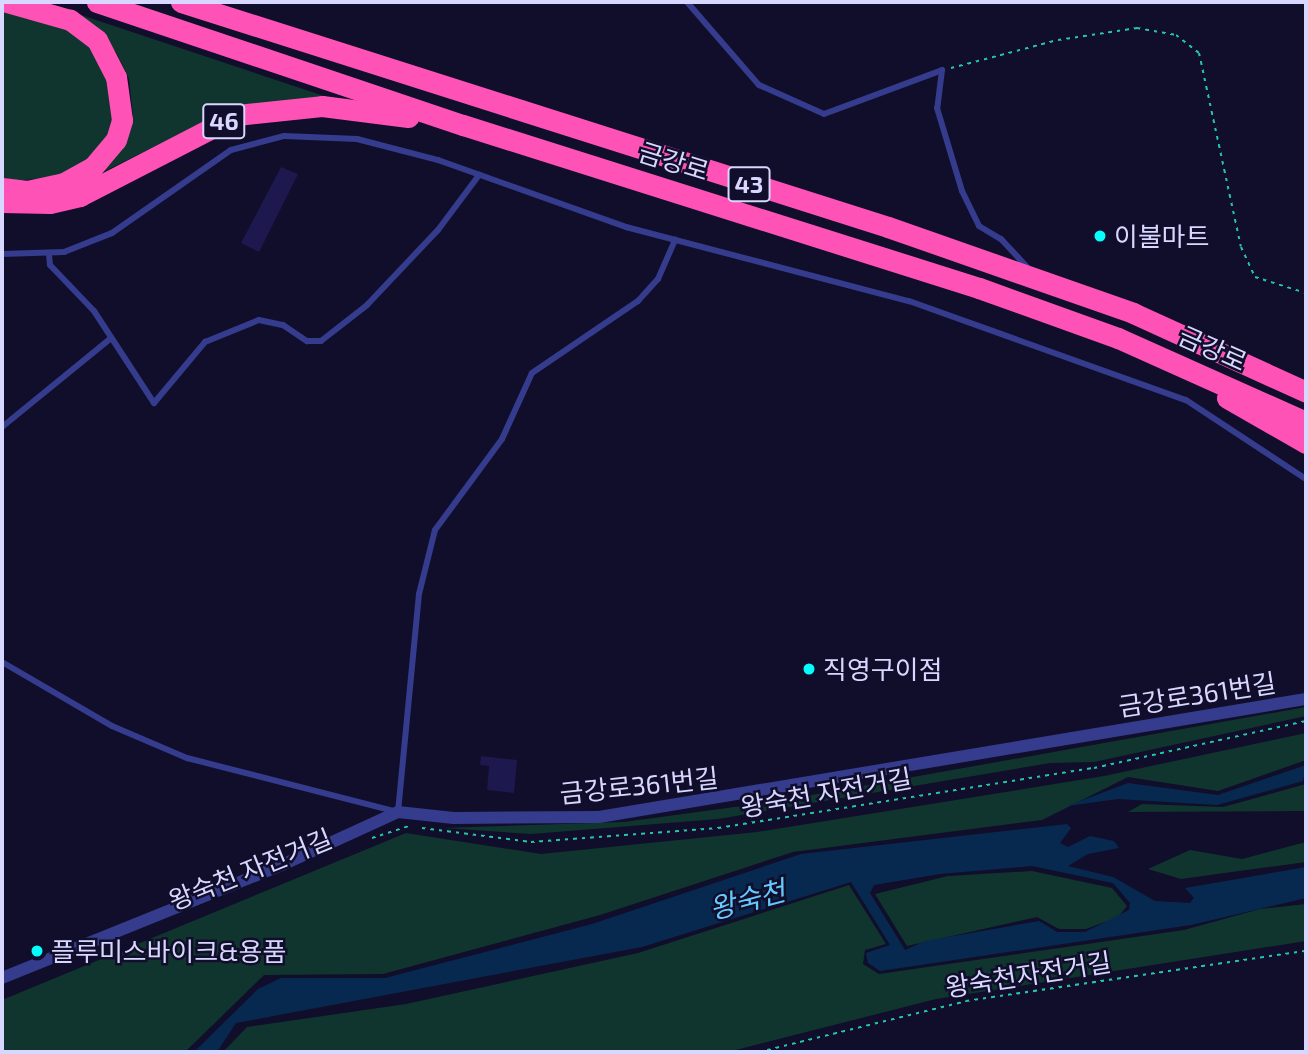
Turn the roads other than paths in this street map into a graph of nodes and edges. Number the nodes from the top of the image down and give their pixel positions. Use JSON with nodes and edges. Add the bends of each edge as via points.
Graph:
{"nodes":[{"id":1,"x":7,"y":2,"type":"edge"},
{"id":2,"x":97,"y":2,"type":"edge"},
{"id":3,"x":181,"y":2,"type":"edge"},
{"id":4,"x":687,"y":2,"type":"edge"},
{"id":5,"x":463,"y":125,"type":"junction"},
{"id":6,"x":479,"y":175,"type":"junction"},
{"id":7,"x":2,"y":188,"type":"edge"},
{"id":8,"x":2,"y":202,"type":"edge"},
{"id":9,"x":675,"y":240,"type":"junction"},
{"id":10,"x":2,"y":254,"type":"edge"},
{"id":11,"x":49,"y":254,"type":"junction"},
{"id":12,"x":1042,"y":285,"type":"junction"},
{"id":13,"x":111,"y":338,"type":"junction"},
{"id":14,"x":1118,"y":338,"type":"junction"},
{"id":15,"x":1216,"y":349,"type":"junction"},
{"id":16,"x":1306,"y":384,"type":"edge"},
{"id":17,"x":1306,"y":392,"type":"edge"},
{"id":18,"x":1306,"y":422,"type":"edge"},
{"id":19,"x":2,"y":427,"type":"edge"},
{"id":20,"x":1306,"y":443,"type":"edge"},
{"id":21,"x":1306,"y":479,"type":"edge"},
{"id":22,"x":2,"y":662,"type":"edge"},
{"id":23,"x":1306,"y":698,"type":"edge"},
{"id":24,"x":398,"y":812,"type":"junction"},
{"id":25,"x":2,"y":978,"type":"edge"}],
"edges":[{"from":1,"to":7,"type":"highway","via":[[70,20],[97,40],[116,77],[122,120],[116,140],[93,167],[64,183],[27,191]]},
{"from":2,"to":5,"type":"highway","name":"금강로","number":"43"},
{"from":3,"to":12,"type":"highway","name":"금강로","number":"43","via":[[888,227]]},
{"from":4,"to":12,"type":"lane","via":[[759,85],[824,114],[942,70],[937,108],[968,203],[979,226],[1002,239]]},
{"from":5,"to":8,"type":"highway","number":"46","via":[[322,106],[272,108],[237,115],[188,136],[80,195],[50,203]]},
{"from":5,"to":14,"type":"highway","name":"금강로","number":"43","via":[[806,231]]},
{"from":6,"to":9,"type":"lane"},
{"from":6,"to":11,"type":"lane","via":[[356,139],[284,136],[231,150],[112,233]]},
{"from":6,"to":13,"type":"lane","via":[[438,230],[367,305],[321,341],[306,341],[283,325],[259,320],[205,341],[154,403]]},
{"from":9,"to":21,"type":"lane","via":[[909,301],[1186,400]]},
{"from":9,"to":24,"type":"lane","via":[[658,279],[638,301],[532,373],[502,439],[435,530],[419,594]]},
{"from":10,"to":11,"type":"lane"},
{"from":11,"to":13,"type":"lane","via":[[50,265],[94,311]]},
{"from":12,"to":15,"type":"highway","name":"금강로","number":"43","via":[[1133,313]]},
{"from":13,"to":19,"type":"lane"},
{"from":14,"to":18,"type":"highway","name":"금강로","number":"43"},
{"from":14,"to":20,"type":"highway"},
{"from":15,"to":16,"type":"highway"},
{"from":15,"to":17,"type":"highway","name":"금강로","number":"43"},
{"from":22,"to":24,"type":"lane","via":[[112,726],[187,758]]},
{"from":23,"to":24,"type":"street","name":"금강로361번길","via":[[599,817],[454,818]]},
{"from":24,"to":25,"type":"street","via":[[282,865]]}]}
